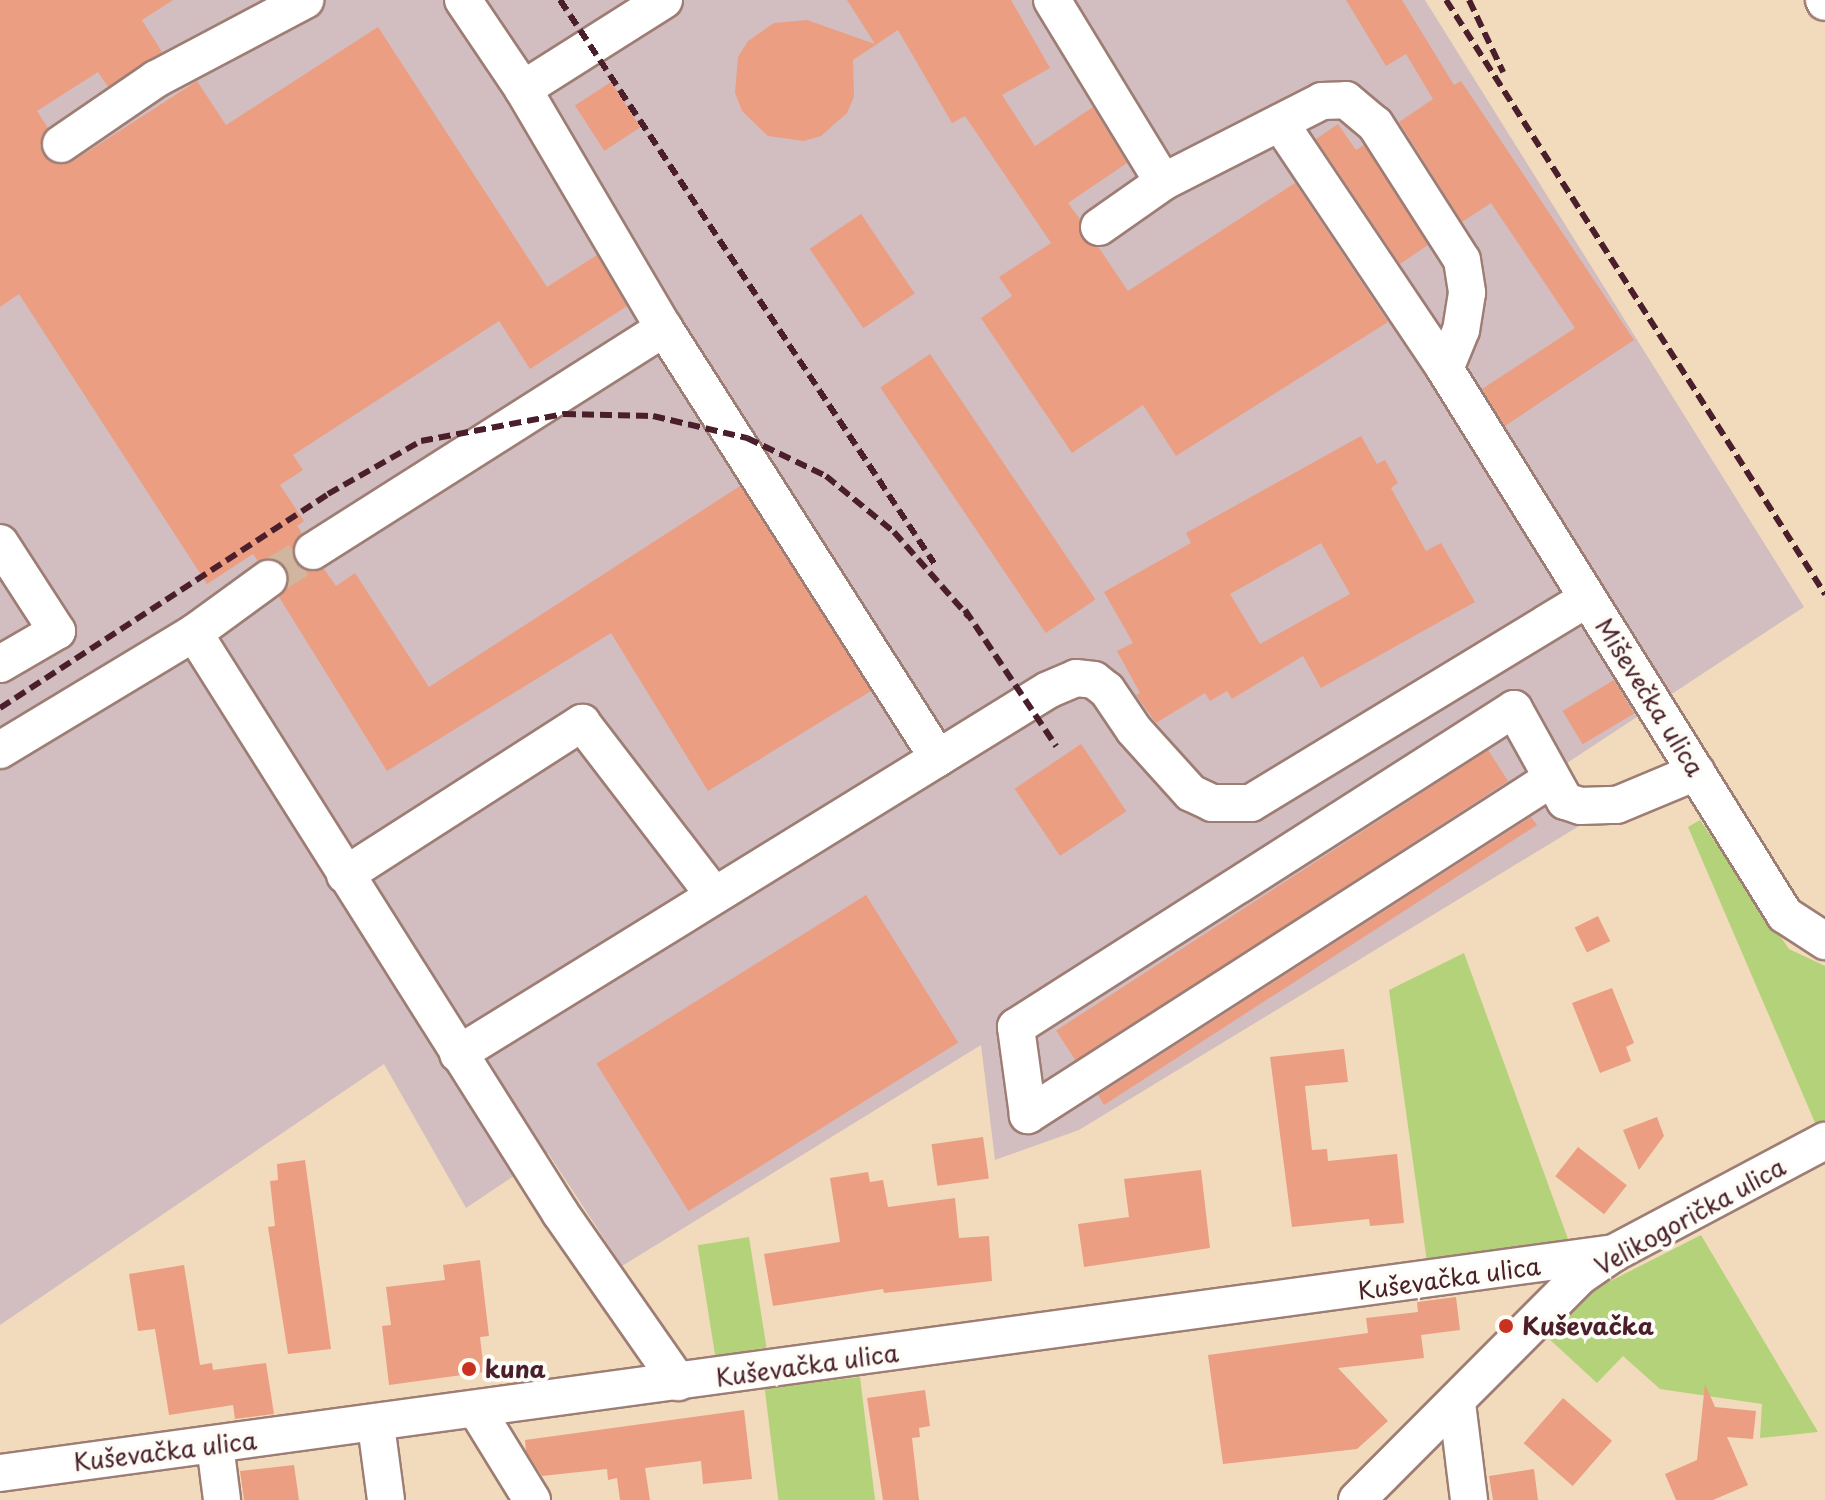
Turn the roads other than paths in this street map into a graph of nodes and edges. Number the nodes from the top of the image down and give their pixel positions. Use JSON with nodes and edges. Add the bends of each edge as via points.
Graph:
{"nodes":[{"id":1,"x":305,"y":0,"type":"edge"},
{"id":2,"x":463,"y":0,"type":"edge"},
{"id":3,"x":664,"y":0,"type":"edge"},
{"id":4,"x":1061,"y":3,"type":"edge"},
{"id":5,"x":523,"y":89,"type":"junction"},
{"id":6,"x":1280,"y":123,"type":"junction"},
{"id":7,"x":61,"y":144,"type":"dead end"},
{"id":8,"x":1163,"y":182,"type":"junction"},
{"id":9,"x":1099,"y":227,"type":"dead end"},
{"id":10,"x":664,"y":328,"type":"junction"},
{"id":11,"x":1445,"y":369,"type":"junction"},
{"id":12,"x":0,"y":543,"type":"edge"},
{"id":13,"x":313,"y":551,"type":"tunnel mouth"},
{"id":14,"x":268,"y":579,"type":"tunnel mouth"},
{"id":15,"x":1588,"y":598,"type":"junction"},
{"id":16,"x":194,"y":633,"type":"junction"},
{"id":17,"x":0,"y":664,"type":"edge"},
{"id":18,"x":3,"y":740,"type":"edge"},
{"id":19,"x":938,"y":758,"type":"junction"},
{"id":20,"x":1696,"y":772,"type":"junction"},
{"id":21,"x":1551,"y":779,"type":"junction"},
{"id":22,"x":345,"y":875,"type":"junction"},
{"id":23,"x":714,"y":895,"type":"junction"},
{"id":24,"x":1825,"y":941,"type":"edge"},
{"id":25,"x":458,"y":1054,"type":"junction"},
{"id":26,"x":1825,"y":1141,"type":"edge"},
{"id":27,"x":1614,"y":1253,"type":"junction"},
{"id":28,"x":678,"y":1382,"type":"junction"},
{"id":29,"x":1457,"y":1403,"type":"junction"},
{"id":30,"x":476,"y":1409,"type":"junction"},
{"id":31,"x":376,"y":1425,"type":"junction"},
{"id":32,"x":215,"y":1445,"type":"junction"},
{"id":33,"x":0,"y":1473,"type":"edge"},
{"id":34,"x":222,"y":1500,"type":"edge"},
{"id":35,"x":386,"y":1500,"type":"edge"},
{"id":36,"x":532,"y":1500,"type":"edge"},
{"id":37,"x":1357,"y":1500,"type":"edge"},
{"id":38,"x":1469,"y":1500,"type":"edge"}],
"edges":[{"from":1,"to":7,"type":"street","via":[[156,79]]},
{"from":2,"to":5,"type":"street"},
{"from":3,"to":5,"type":"street"},
{"from":4,"to":8,"type":"street"},
{"from":5,"to":10,"type":"street"},
{"from":6,"to":8,"type":"street"},
{"from":6,"to":11,"type":"street","name":"Miševečka ulica"},
{"from":6,"to":11,"type":"street","via":[[1322,101],[1346,100],[1375,124],[1462,260],[1467,293],[1461,330]]},
{"from":8,"to":9,"type":"street"},
{"from":10,"to":13,"type":"street"},
{"from":10,"to":19,"type":"street"},
{"from":11,"to":15,"type":"street","name":"Miševečka ulica"},
{"from":12,"to":17,"type":"street","via":[[57,631]]},
{"from":14,"to":16,"type":"street"},
{"from":15,"to":19,"type":"street","via":[[1251,803],[1212,803],[1191,793],[1094,680],[1076,678],[1048,690]]},
{"from":15,"to":20,"type":"street","name":"Miševečka ulica"},
{"from":16,"to":18,"type":"street"},
{"from":16,"to":22,"type":"street"},
{"from":19,"to":23,"type":"street"},
{"from":20,"to":21,"type":"street","via":[[1648,795],[1597,808],[1565,801]]},
{"from":20,"to":24,"type":"street","name":"Miševečka ulica","via":[[1785,915]]},
{"from":21,"to":21,"type":"street","via":[[1514,709],[1016,1027],[1028,1115]]},
{"from":22,"to":23,"type":"street","via":[[582,723]]},
{"from":22,"to":25,"type":"street"},
{"from":23,"to":25,"type":"street"},
{"from":25,"to":28,"type":"street"},
{"from":26,"to":27,"type":"street","name":"Velikogorička ulica"},
{"from":27,"to":28,"type":"street","name":"Kuševačka ulica"},
{"from":27,"to":29,"type":"street","name":"Velikogorička ulica","via":[[1548,1304]]},
{"from":28,"to":30,"type":"street","name":"Kuševačka ulica"},
{"from":29,"to":37,"type":"street","name":"Velikogorička ulica"},
{"from":29,"to":38,"type":"street"},
{"from":30,"to":31,"type":"street","name":"Kuševačka ulica"},
{"from":30,"to":36,"type":"street"},
{"from":31,"to":32,"type":"street","name":"Kuševačka ulica"},
{"from":31,"to":35,"type":"street"},
{"from":32,"to":33,"type":"street","name":"Kuševačka ulica"},
{"from":32,"to":34,"type":"street"}]}
